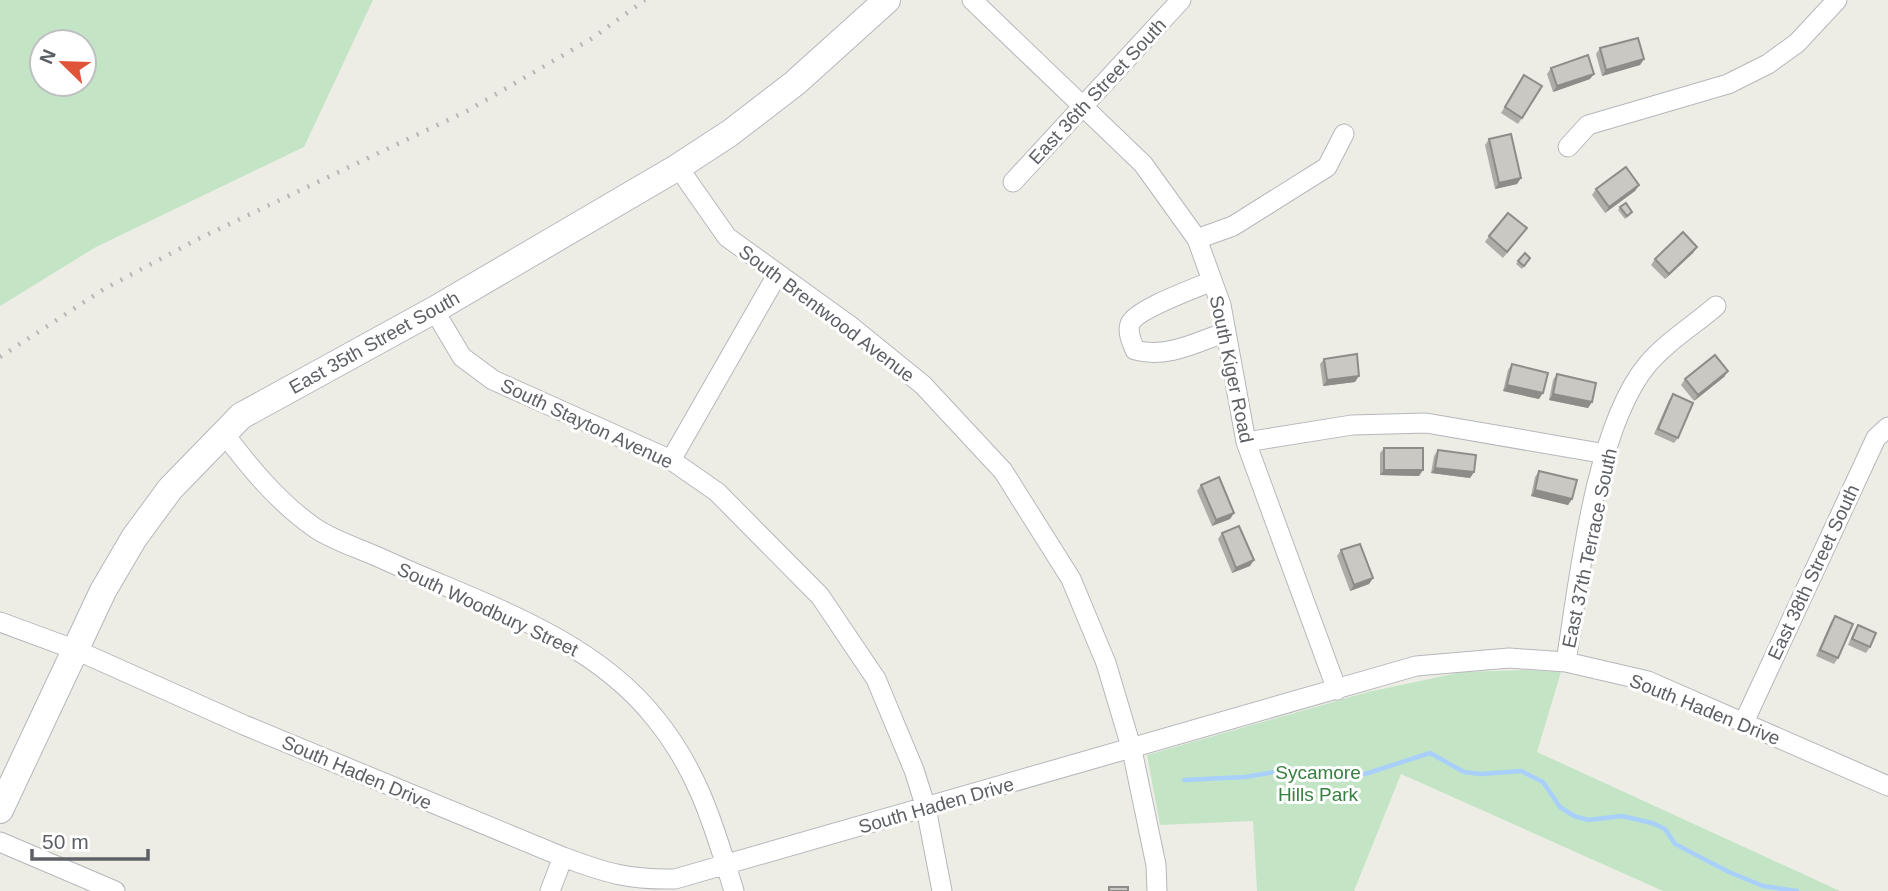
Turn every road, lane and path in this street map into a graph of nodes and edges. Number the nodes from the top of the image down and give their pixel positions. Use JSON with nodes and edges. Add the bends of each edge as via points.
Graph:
{"nodes":[{"id":1,"x":887,"y":0,"type":"edge"},
{"id":2,"x":972,"y":0,"type":"edge"},
{"id":3,"x":1181,"y":0,"type":"edge"},
{"id":4,"x":1837,"y":0,"type":"edge"},
{"id":5,"x":1083,"y":105,"type":"junction"},
{"id":6,"x":1344,"y":134,"type":"dead end"},
{"id":7,"x":1568,"y":147,"type":"dead end"},
{"id":8,"x":678,"y":167,"type":"junction"},
{"id":9,"x":1013,"y":182,"type":"dead end"},
{"id":10,"x":1197,"y":239,"type":"junction"},
{"id":11,"x":777,"y":275,"type":"junction"},
{"id":12,"x":1212,"y":281,"type":"junction"},
{"id":13,"x":1716,"y":306,"type":"dead end"},
{"id":14,"x":434,"y":310,"type":"junction"},
{"id":15,"x":1226,"y":332,"type":"junction"},
{"id":16,"x":1888,"y":427,"type":"edge"},
{"id":17,"x":223,"y":432,"type":"junction"},
{"id":18,"x":1246,"y":442,"type":"junction"},
{"id":19,"x":1606,"y":454,"type":"junction"},
{"id":20,"x":671,"y":460,"type":"junction"},
{"id":21,"x":0,"y":622,"type":"edge"},
{"id":22,"x":76,"y":650,"type":"junction"},
{"id":23,"x":1566,"y":662,"type":"junction"},
{"id":24,"x":1337,"y":690,"type":"junction"},
{"id":25,"x":1744,"y":722,"type":"junction"},
{"id":26,"x":1132,"y":750,"type":"junction"},
{"id":27,"x":1888,"y":786,"type":"edge"},
{"id":28,"x":926,"y":808,"type":"junction"},
{"id":29,"x":0,"y":810,"type":"edge"},
{"id":30,"x":0,"y":842,"type":"edge"},
{"id":31,"x":563,"y":858,"type":"junction"},
{"id":32,"x":726,"y":864,"type":"junction"},
{"id":33,"x":115,"y":891,"type":"edge"},
{"id":34,"x":550,"y":891,"type":"edge"},
{"id":35,"x":734,"y":891,"type":"edge"},
{"id":36,"x":942,"y":891,"type":"edge"},
{"id":37,"x":1157,"y":891,"type":"edge"}],
"edges":[{"from":1,"to":8,"type":"main road","name":"East 35th Street South","via":[[795,83]]},
{"from":2,"to":5,"type":"street","name":"South Kiger Road"},
{"from":3,"to":5,"type":"street","name":"East 36th Street South"},
{"from":4,"to":7,"type":"street","via":[[1797,43],[1768,64],[1728,84],[1588,125]]},
{"from":5,"to":9,"type":"street","name":"East 36th Street South"},
{"from":5,"to":10,"type":"street","name":"South Kiger Road","via":[[1143,164]]},
{"from":6,"to":10,"type":"street","via":[[1326,167],[1233,226]]},
{"from":8,"to":11,"type":"street","name":"South Brentwood Avenue","via":[[727,236]]},
{"from":8,"to":14,"type":"main road","name":"East 35th Street South"},
{"from":10,"to":12,"type":"street","name":"South Kiger Road"},
{"from":11,"to":20,"type":"street"},
{"from":11,"to":26,"type":"street","name":"South Brentwood Avenue","via":[[923,385],[1003,471],[1071,579],[1107,663]]},
{"from":12,"to":15,"type":"street","name":"South Kiger Road"},
{"from":12,"to":15,"type":"street","via":[[1140,313],[1130,323],[1129,337],[1135,350],[1150,354]]},
{"from":13,"to":19,"type":"street","name":"East 37th Terrace South","via":[[1648,364],[1622,404]]},
{"from":14,"to":17,"type":"main road","name":"East 35th Street South","via":[[241,416]]},
{"from":14,"to":20,"type":"street","name":"South Stayton Avenue","via":[[462,357],[493,380]]},
{"from":15,"to":18,"type":"street","name":"South Kiger Road"},
{"from":16,"to":25,"type":"street","name":"East 38th Street South","via":[[1876,438]]},
{"from":17,"to":22,"type":"main road","name":"East 35th Street South","via":[[170,489],[134,538]]},
{"from":17,"to":32,"type":"street","name":"South Woodbury Street","via":[[257,477],[316,529],[550,634],[615,677],[655,717],[687,764],[703,793]]},
{"from":18,"to":19,"type":"street","via":[[1352,425],[1426,424]]},
{"from":18,"to":24,"type":"street","name":"South Kiger Road"},
{"from":19,"to":23,"type":"street","name":"East 37th Terrace South"},
{"from":20,"to":28,"type":"street","name":"South Stayton Avenue","via":[[716,492],[820,596],[876,679]]},
{"from":21,"to":22,"type":"street","name":"South Haden Drive"},
{"from":22,"to":29,"type":"main road","name":"East 35th Street South"},
{"from":22,"to":31,"type":"street","name":"South Haden Drive"},
{"from":23,"to":24,"type":"street","name":"South Haden Drive","via":[[1509,658],[1446,661]]},
{"from":23,"to":25,"type":"street","name":"South Haden Drive","via":[[1648,681]]},
{"from":24,"to":26,"type":"street","name":"South Haden Drive"},
{"from":25,"to":27,"type":"street","name":"South Haden Drive"},
{"from":26,"to":28,"type":"street","name":"South Haden Drive"},
{"from":26,"to":37,"type":"street","via":[[1156,865]]},
{"from":28,"to":32,"type":"street","name":"South Haden Drive"},
{"from":28,"to":36,"type":"street","name":"South Stayton Avenue"},
{"from":30,"to":33,"type":"street"},
{"from":31,"to":32,"type":"street","name":"South Haden Drive","via":[[636,880],[675,878]]},
{"from":31,"to":34,"type":"street"},
{"from":32,"to":35,"type":"street","name":"South Woodbury Street"}]}
